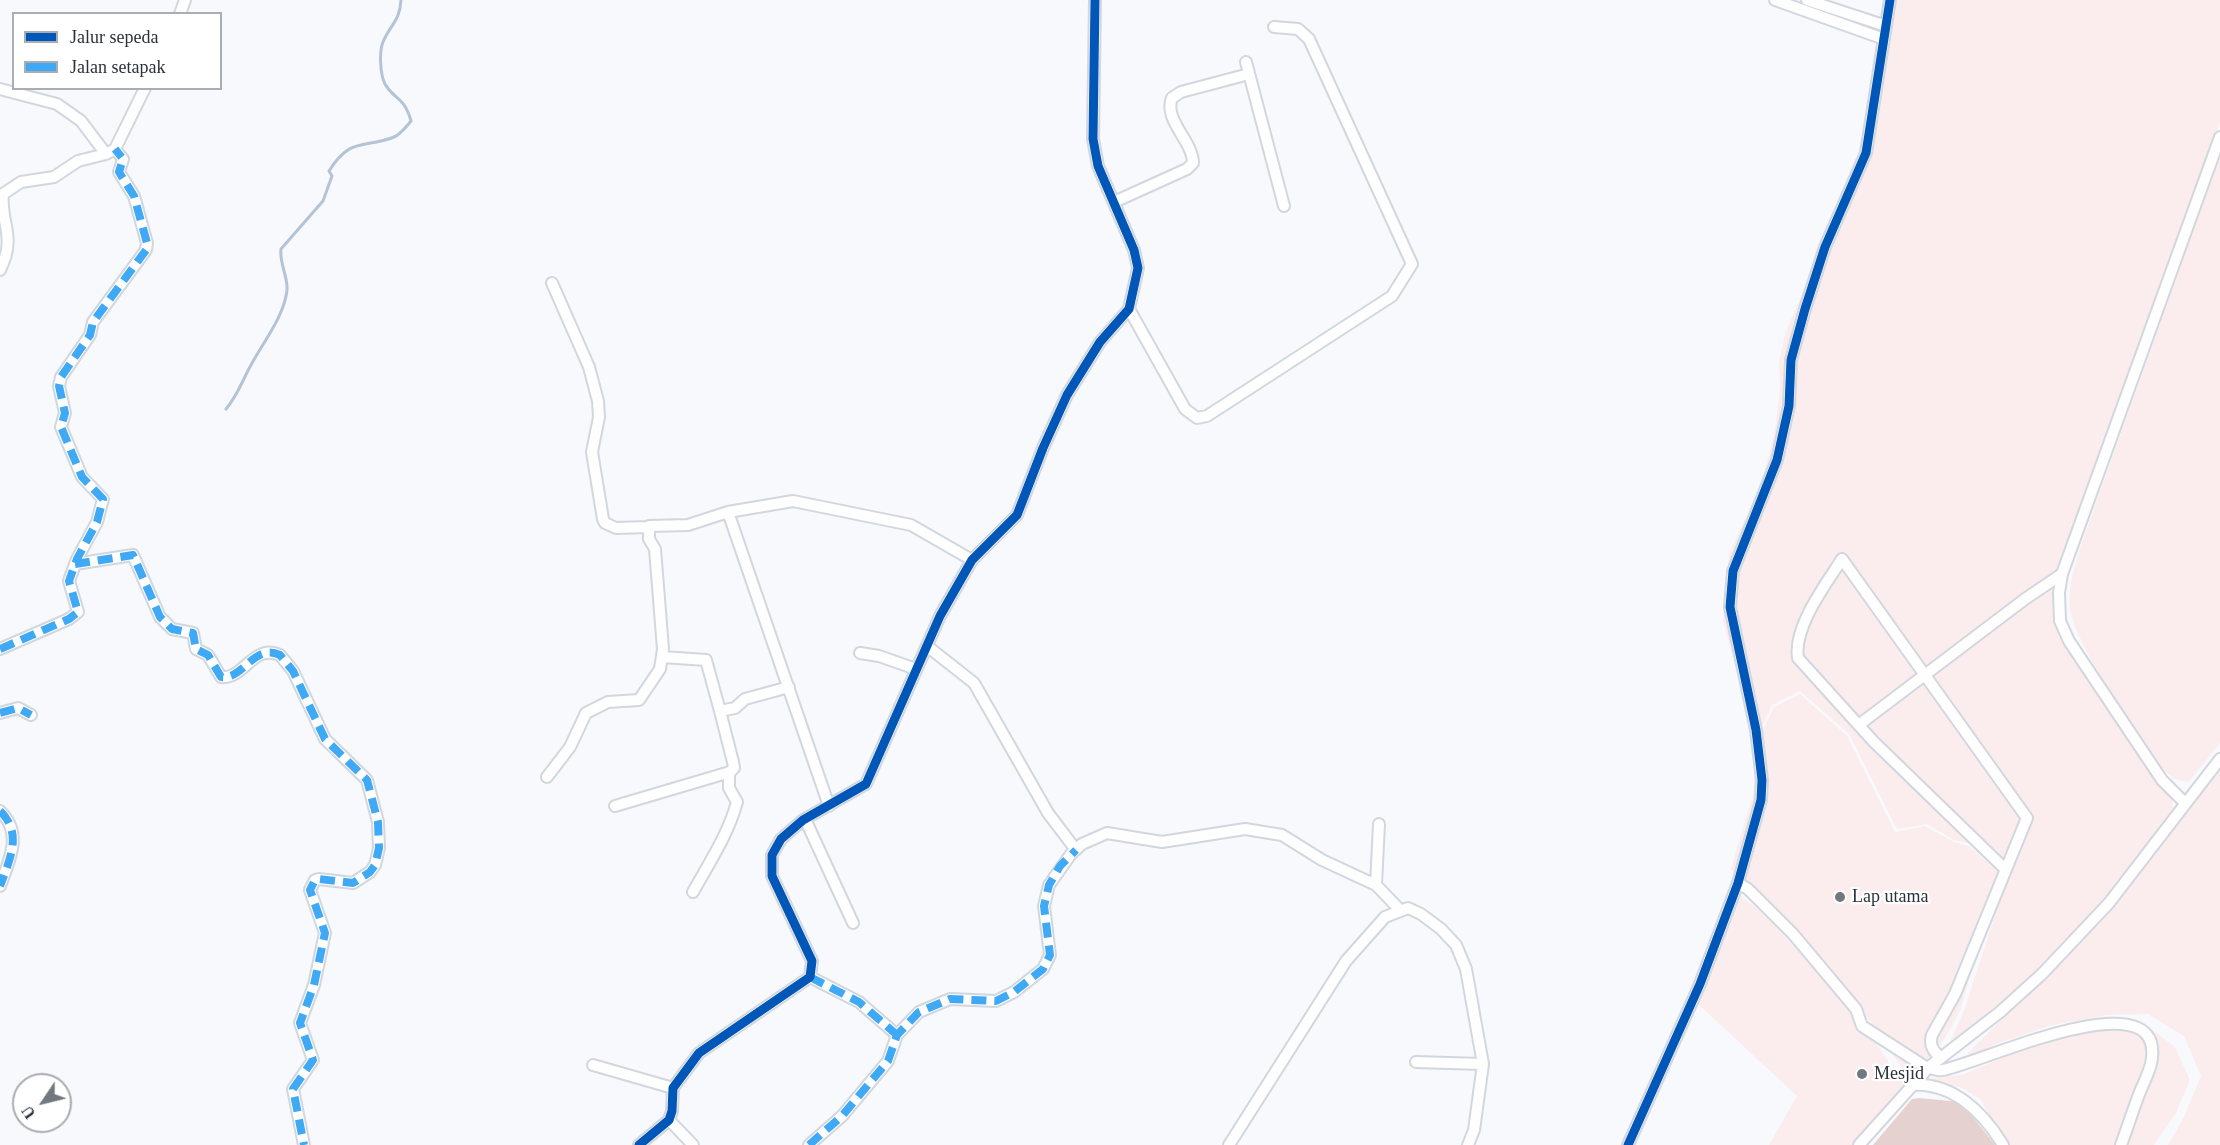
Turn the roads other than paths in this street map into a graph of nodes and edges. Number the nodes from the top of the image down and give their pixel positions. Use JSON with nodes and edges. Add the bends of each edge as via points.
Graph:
{"nodes":[{"id":1,"x":1095,"y":0,"type":"edge"},
{"id":2,"x":1775,"y":0,"type":"edge"},
{"id":3,"x":1807,"y":0,"type":"edge"},
{"id":4,"x":1890,"y":0,"type":"edge"},
{"id":5,"x":1886,"y":26,"type":"junction"},
{"id":6,"x":1274,"y":27,"type":"dead end"},
{"id":7,"x":1884,"y":39,"type":"junction"},
{"id":8,"x":1246,"y":62,"type":"dead end"},
{"id":9,"x":1249,"y":74,"type":"junction"},
{"id":10,"x":0,"y":89,"type":"edge"},
{"id":11,"x":144,"y":90,"type":"edge"},
{"id":12,"x":2220,"y":137,"type":"edge"},
{"id":13,"x":110,"y":152,"type":"junction"},
{"id":14,"x":1114,"y":202,"type":"junction"},
{"id":15,"x":1284,"y":206,"type":"dead end"},
{"id":16,"x":4,"y":232,"type":"edge"},
{"id":17,"x":0,"y":270,"type":"edge"},
{"id":18,"x":552,"y":284,"type":"dead end"},
{"id":19,"x":1129,"y":309,"type":"junction"},
{"id":20,"x":728,"y":512,"type":"junction"},
{"id":21,"x":648,"y":527,"type":"junction"},
{"id":22,"x":78,"y":557,"type":"junction"},
{"id":23,"x":972,"y":560,"type":"junction"},
{"id":24,"x":2062,"y":574,"type":"junction"},
{"id":25,"x":927,"y":646,"type":"junction"},
{"id":26,"x":0,"y":649,"type":"edge"},
{"id":27,"x":860,"y":653,"type":"dead end"},
{"id":28,"x":662,"y":657,"type":"junction"},
{"id":29,"x":916,"y":669,"type":"junction"},
{"id":30,"x":1923,"y":675,"type":"junction"},
{"id":31,"x":789,"y":687,"type":"junction"},
{"id":32,"x":720,"y":711,"type":"junction"},
{"id":33,"x":0,"y":713,"type":"edge"},
{"id":34,"x":31,"y":715,"type":"dead end"},
{"id":35,"x":1860,"y":724,"type":"junction"},
{"id":36,"x":2220,"y":759,"type":"edge"},
{"id":37,"x":729,"y":772,"type":"junction"},
{"id":38,"x":547,"y":777,"type":"dead end"},
{"id":39,"x":2184,"y":802,"type":"junction"},
{"id":40,"x":615,"y":806,"type":"dead end"},
{"id":41,"x":829,"y":806,"type":"junction"},
{"id":42,"x":0,"y":811,"type":"edge"},
{"id":43,"x":805,"y":819,"type":"junction"},
{"id":44,"x":1380,"y":824,"type":"dead end"},
{"id":45,"x":1076,"y":850,"type":"junction"},
{"id":46,"x":2005,"y":869,"type":"junction"},
{"id":47,"x":1738,"y":882,"type":"junction"},
{"id":48,"x":1376,"y":885,"type":"junction"},
{"id":49,"x":0,"y":886,"type":"edge"},
{"id":50,"x":693,"y":892,"type":"dead end"},
{"id":51,"x":1401,"y":911,"type":"junction"},
{"id":52,"x":853,"y":923,"type":"dead end"},
{"id":53,"x":810,"y":977,"type":"junction"},
{"id":54,"x":897,"y":1035,"type":"junction"},
{"id":55,"x":1941,"y":1058,"type":"junction"},
{"id":56,"x":1416,"y":1062,"type":"dead end"},
{"id":57,"x":1483,"y":1064,"type":"junction"},
{"id":58,"x":593,"y":1065,"type":"dead end"},
{"id":59,"x":1928,"y":1068,"type":"junction"},
{"id":60,"x":1910,"y":1085,"type":"junction"},
{"id":61,"x":673,"y":1088,"type":"junction"},
{"id":62,"x":669,"y":1120,"type":"junction"},
{"id":63,"x":304,"y":1145,"type":"edge"},
{"id":64,"x":639,"y":1145,"type":"edge"},
{"id":65,"x":693,"y":1145,"type":"edge"},
{"id":66,"x":809,"y":1145,"type":"edge"},
{"id":67,"x":1229,"y":1145,"type":"edge"},
{"id":68,"x":1468,"y":1145,"type":"edge"},
{"id":69,"x":1628,"y":1145,"type":"edge"},
{"id":70,"x":1859,"y":1145,"type":"edge"},
{"id":71,"x":2003,"y":1145,"type":"edge"},
{"id":72,"x":2121,"y":1145,"type":"edge"}],
"edges":[{"from":1,"to":14,"type":"street","via":[[1093,139],[1098,166]]},
{"from":2,"to":7,"type":"street"},
{"from":3,"to":5,"type":"street"},
{"from":4,"to":5,"type":"street"},
{"from":5,"to":7,"type":"street"},
{"from":6,"to":19,"type":"street","via":[[1298,29],[1309,39],[1412,264],[1392,296],[1207,416],[1197,418],[1185,409]]},
{"from":7,"to":47,"type":"street","via":[[1866,153],[1826,247],[1805,309],[1791,360],[1789,406],[1777,460],[1733,571],[1730,607],[1756,730],[1762,780],[1761,800]]},
{"from":8,"to":9,"type":"street"},
{"from":9,"to":14,"type":"street","via":[[1172,98],[1171,113],[1193,163]]},
{"from":9,"to":15,"type":"street"},
{"from":10,"to":13,"type":"street","via":[[57,104],[81,121]]},
{"from":11,"to":13,"type":"street"},
{"from":12,"to":24,"type":"street"},
{"from":13,"to":16,"type":"street","via":[[78,161],[54,177],[21,182],[7,189],[1,203]]},
{"from":13,"to":22,"type":"street","via":[[123,159],[119,172],[134,196],[147,243],[146,250],[93,322],[59,386],[65,413],[61,427],[69,448],[82,477],[103,499],[97,522]]},
{"from":14,"to":19,"type":"street","via":[[1138,268]]},
{"from":16,"to":17,"type":"street","via":[[9,246]]},
{"from":18,"to":21,"type":"street","via":[[589,367],[598,401],[592,452],[603,519],[616,528]]},
{"from":19,"to":23,"type":"street","via":[[1100,342],[1067,395],[1017,515]]},
{"from":20,"to":21,"type":"street","via":[[688,525]]},
{"from":20,"to":23,"type":"street","via":[[793,501],[911,525]]},
{"from":20,"to":31,"type":"street"},
{"from":21,"to":28,"type":"street","via":[[655,549]]},
{"from":22,"to":26,"type":"street","via":[[69,581],[78,608],[74,616]]},
{"from":22,"to":63,"type":"street","via":[[133,555],[160,617],[172,628],[194,633],[196,649],[208,655],[221,677],[231,676],[256,656],[280,655],[293,671],[326,740],[370,784],[380,834],[375,865],[352,883],[319,879],[310,890],[325,933],[314,985],[300,1023],[314,1060],[293,1089]]},
{"from":23,"to":25,"type":"street"},
{"from":24,"to":30,"type":"street"},
{"from":24,"to":39,"type":"street","via":[[2059,610],[2064,632],[2162,780]]},
{"from":25,"to":29,"type":"street"},
{"from":25,"to":45,"type":"street","via":[[974,683],[1048,813]]},
{"from":27,"to":29,"type":"street"},
{"from":28,"to":32,"type":"street","via":[[706,660]]},
{"from":28,"to":38,"type":"street","via":[[660,669],[639,700],[608,702],[586,713],[570,747]]},
{"from":29,"to":41,"type":"street","via":[[866,784]]},
{"from":30,"to":35,"type":"street"},
{"from":30,"to":35,"type":"street","via":[[1842,559],[1804,624],[1797,650],[1798,658]]},
{"from":30,"to":46,"type":"street","via":[[2027,818]]},
{"from":31,"to":32,"type":"street","via":[[745,699],[735,708]]},
{"from":31,"to":41,"type":"street"},
{"from":32,"to":37,"type":"street","via":[[734,768]]},
{"from":33,"to":34,"type":"street","via":[[18,708]]},
{"from":35,"to":46,"type":"street"},
{"from":36,"to":39,"type":"street"},
{"from":37,"to":40,"type":"street"},
{"from":37,"to":50,"type":"street","via":[[729,788],[737,802],[735,810]]},
{"from":39,"to":55,"type":"street","via":[[2109,903],[2042,974]]},
{"from":41,"to":43,"type":"street"},
{"from":42,"to":49,"type":"street","via":[[10,820],[13,832],[10,860]]},
{"from":43,"to":52,"type":"street"},
{"from":43,"to":53,"type":"street","via":[[781,839],[772,855],[771,867],[812,961]]},
{"from":44,"to":48,"type":"street"},
{"from":45,"to":48,"type":"street","via":[[1107,833],[1162,842],[1245,829],[1282,835],[1322,860]]},
{"from":45,"to":54,"type":"street","via":[[1049,885],[1044,906],[1050,955],[1043,969],[996,1001],[950,999],[930,1005]]},
{"from":46,"to":55,"type":"street","via":[[1955,994],[1930,1040],[1933,1051]]},
{"from":47,"to":59,"type":"street","via":[[1793,934],[1856,1010],[1862,1026]]},
{"from":47,"to":69,"type":"street","via":[[1692,1005]]},
{"from":48,"to":51,"type":"street"},
{"from":51,"to":57,"type":"street","via":[[1408,908],[1421,914],[1456,945],[1466,969]]},
{"from":51,"to":67,"type":"street","via":[[1385,917],[1346,961]]},
{"from":53,"to":54,"type":"street","via":[[859,1002]]},
{"from":53,"to":61,"type":"street","via":[[699,1053]]},
{"from":54,"to":66,"type":"street","via":[[888,1061],[842,1116]]},
{"from":55,"to":59,"type":"street"},
{"from":56,"to":57,"type":"street"},
{"from":57,"to":68,"type":"street"},
{"from":58,"to":61,"type":"street"},
{"from":59,"to":60,"type":"street"},
{"from":59,"to":72,"type":"street","via":[[1942,1070],[1974,1062],[2072,1028],[2129,1025],[2149,1037],[2152,1060]]},
{"from":60,"to":70,"type":"street"},
{"from":60,"to":71,"type":"street","via":[[1941,1088],[1957,1095],[1974,1107]]},
{"from":61,"to":62,"type":"street"},
{"from":62,"to":64,"type":"street"},
{"from":62,"to":65,"type":"street"}]}
